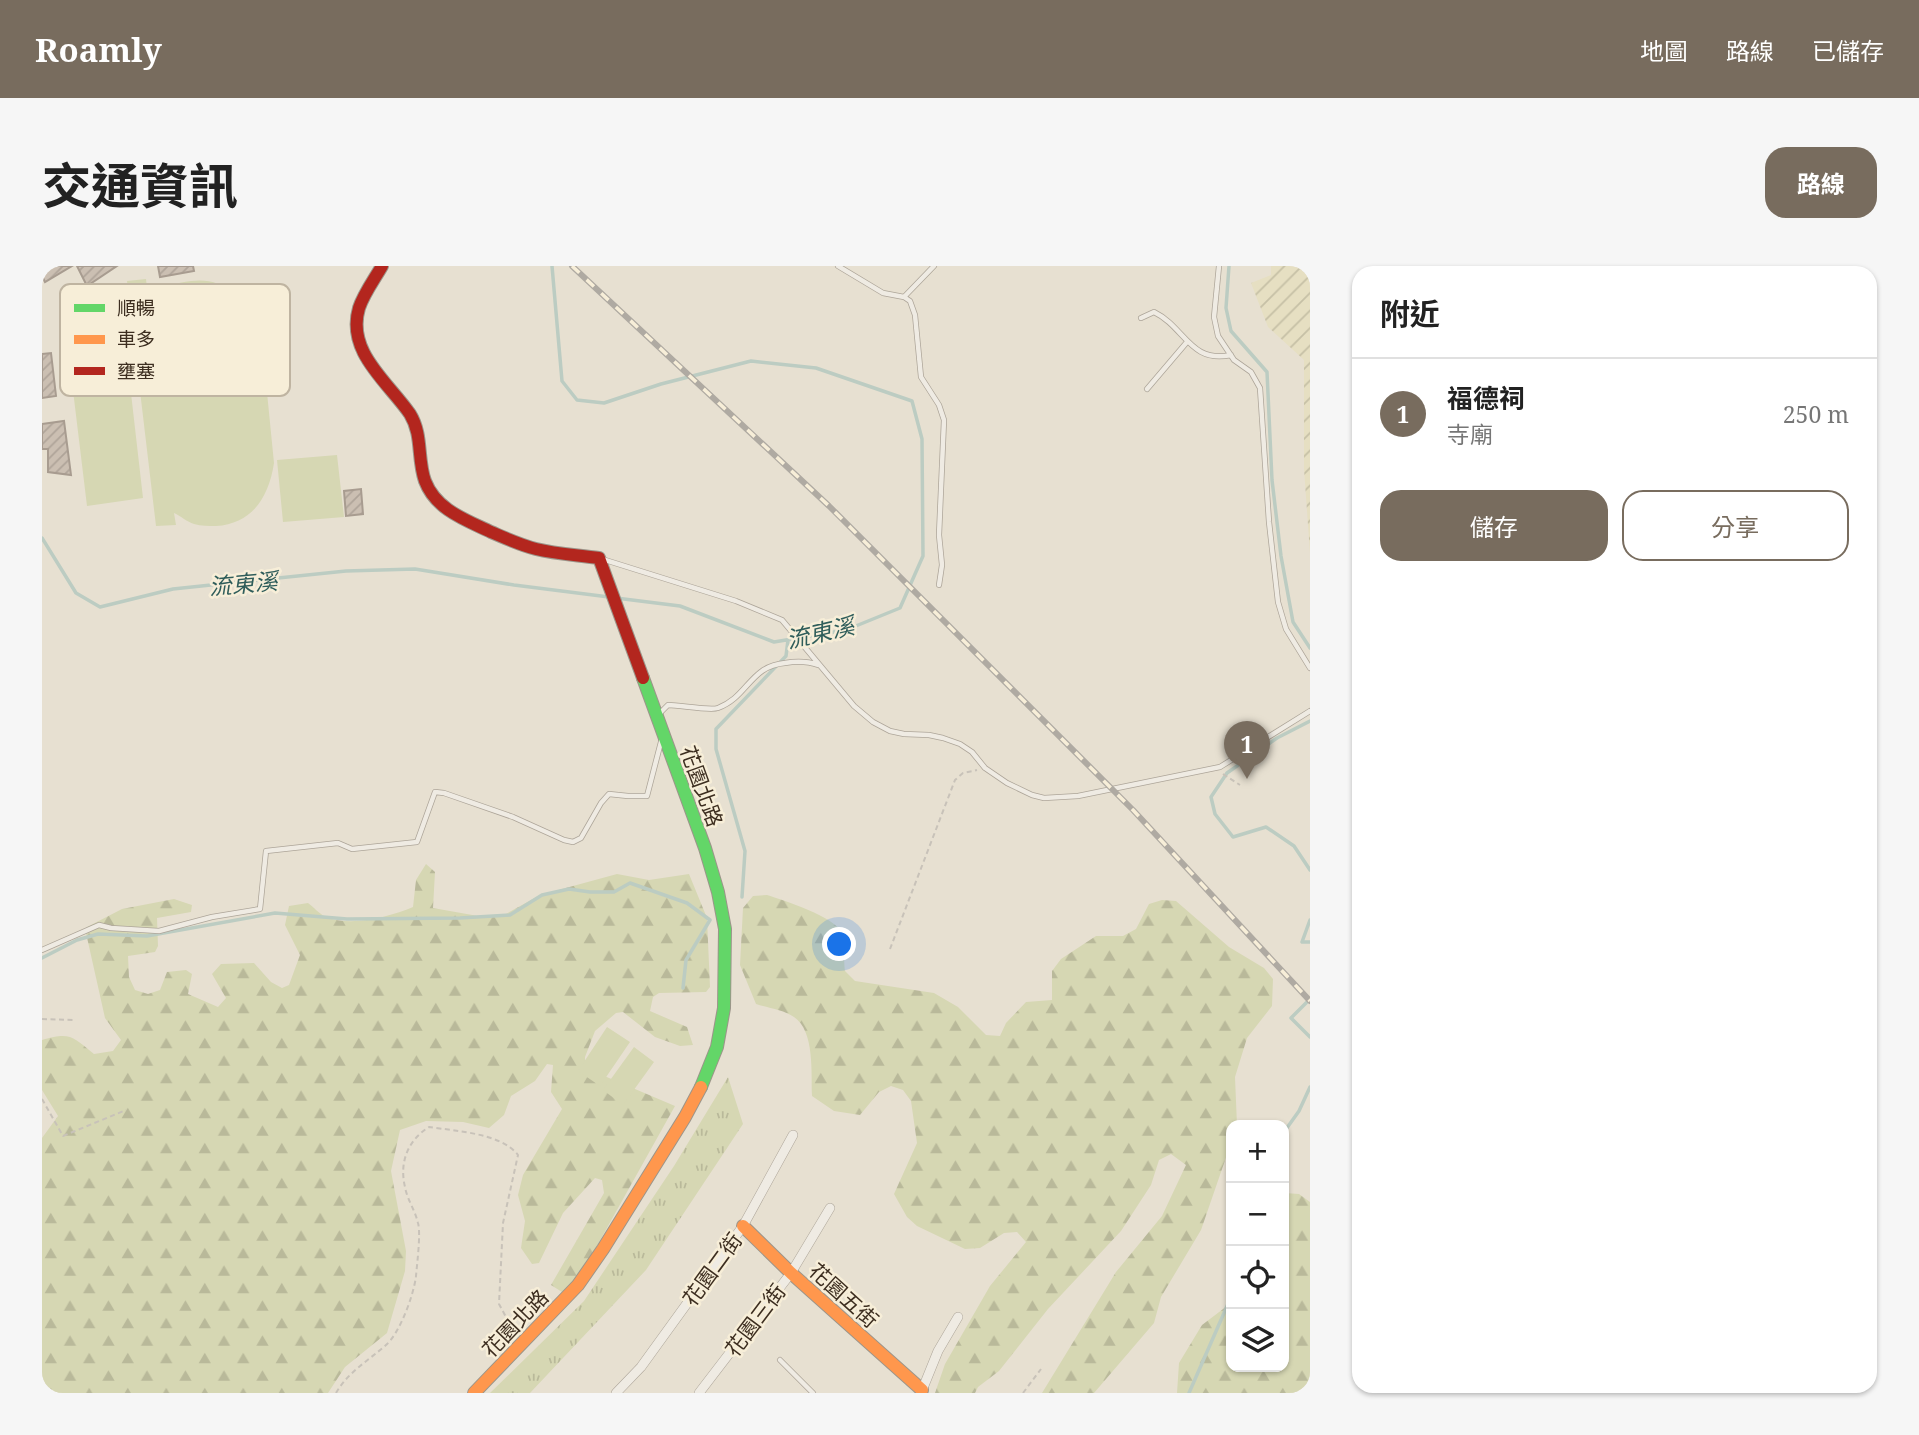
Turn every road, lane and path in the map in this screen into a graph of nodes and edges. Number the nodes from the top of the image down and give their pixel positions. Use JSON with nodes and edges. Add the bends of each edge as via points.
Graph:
{"nodes":[{"id":1,"x":382,"y":266,"type":"edge"},
{"id":2,"x":838,"y":266,"type":"edge"},
{"id":3,"x":934,"y":266,"type":"edge"},
{"id":4,"x":1219,"y":266,"type":"edge"},
{"id":5,"x":904,"y":297,"type":"junction"},
{"id":6,"x":1141,"y":318,"type":"dead end"},
{"id":7,"x":1187,"y":342,"type":"junction"},
{"id":8,"x":1231,"y":355,"type":"junction"},
{"id":9,"x":1147,"y":388,"type":"dead end"},
{"id":10,"x":599,"y":558,"type":"junction"},
{"id":11,"x":939,"y":585,"type":"dead end"},
{"id":12,"x":818,"y":664,"type":"junction"},
{"id":13,"x":1310,"y":668,"type":"edge"},
{"id":14,"x":1310,"y":711,"type":"edge"},
{"id":15,"x":656,"y":716,"type":"junction"},
{"id":16,"x":663,"y":735,"type":"junction"},
{"id":17,"x":985,"y":768,"type":"junction"},
{"id":18,"x":1219,"y":772,"type":"dead end"},
{"id":19,"x":1240,"y":785,"type":"dead end"},
{"id":20,"x":890,"y":949,"type":"dead end"},
{"id":21,"x":42,"y":950,"type":"edge"},
{"id":22,"x":42,"y":1019,"type":"edge"},
{"id":23,"x":75,"y":1020,"type":"dead end"},
{"id":24,"x":42,"y":1099,"type":"edge"},
{"id":25,"x":126,"y":1110,"type":"dead end"},
{"id":26,"x":793,"y":1135,"type":"dead end"},
{"id":27,"x":830,"y":1208,"type":"dead end"},
{"id":28,"x":743,"y":1226,"type":"junction"},
{"id":29,"x":791,"y":1273,"type":"junction"},
{"id":30,"x":958,"y":1317,"type":"dead end"},
{"id":31,"x":520,"y":1344,"type":"junction"},
{"id":32,"x":780,"y":1360,"type":"dead end"},
{"id":33,"x":1041,"y":1369,"type":"dead end"},
{"id":34,"x":921,"y":1392,"type":"edge"},
{"id":35,"x":336,"y":1393,"type":"edge"},
{"id":36,"x":474,"y":1393,"type":"edge"},
{"id":37,"x":616,"y":1393,"type":"edge"},
{"id":38,"x":699,"y":1393,"type":"edge"},
{"id":39,"x":813,"y":1393,"type":"edge"},
{"id":40,"x":1023,"y":1393,"type":"edge"}],
"edges":[{"from":1,"to":10,"type":"street","via":[[358,310],[358,337],[382,382],[417,427],[421,465],[430,489],[452,513],[520,544]]},
{"from":2,"to":5,"type":"lane","via":[[883,293]]},
{"from":3,"to":5,"type":"lane"},
{"from":4,"to":8,"type":"lane","via":[[1214,317],[1218,336]]},
{"from":5,"to":11,"type":"lane","via":[[915,315],[921,377],[944,420]]},
{"from":6,"to":7,"type":"lane","via":[[1154,312],[1166,318]]},
{"from":7,"to":8,"type":"lane","via":[[1216,358]]},
{"from":7,"to":9,"type":"lane"},
{"from":8,"to":13,"type":"lane","via":[[1251,372],[1260,388],[1278,602],[1286,629]]},
{"from":10,"to":12,"type":"lane","via":[[769,613],[782,620]]},
{"from":10,"to":15,"type":"street","name":"花園北路"},
{"from":12,"to":15,"type":"lane","via":[[774,664],[716,709],[668,705]]},
{"from":12,"to":17,"type":"lane","via":[[873,722],[890,731],[951,741],[972,752]]},
{"from":14,"to":17,"type":"lane","via":[[1220,766],[1078,796],[1032,795]]},
{"from":15,"to":16,"type":"street","name":"花園北路"},
{"from":16,"to":21,"type":"lane","via":[[647,796],[609,794],[581,838],[573,842],[435,792],[417,842],[352,849],[338,843],[266,851],[260,909],[159,931],[99,925]]},
{"from":16,"to":31,"type":"street","name":"花園北路","via":[[705,848],[725,929],[724,1008],[717,1047],[685,1117],[603,1249],[578,1285]]},
{"from":17,"to":20,"type":"path","via":[[955,780]]},
{"from":18,"to":19,"type":"path"},
{"from":22,"to":23,"type":"path"},
{"from":24,"to":25,"type":"path","via":[[63,1136]]},
{"from":26,"to":28,"type":"street","name":"花園二街"},
{"from":27,"to":29,"type":"street","name":"花園三街"},
{"from":28,"to":29,"type":"street","name":"花園五街"},
{"from":28,"to":37,"type":"street","name":"花園二街","via":[[642,1367]]},
{"from":29,"to":34,"type":"street","name":"花園五街"},
{"from":29,"to":38,"type":"street","name":"花園三街"},
{"from":30,"to":34,"type":"street"},
{"from":31,"to":35,"type":"path","via":[[499,1304],[503,1223],[518,1155],[512,1147],[480,1135],[429,1127],[418,1134],[404,1158],[404,1185],[419,1225],[416,1280],[401,1324],[387,1344],[344,1380]]},
{"from":31,"to":36,"type":"street","name":"花園北路"},
{"from":32,"to":39,"type":"lane"},
{"from":33,"to":40,"type":"path"}]}
